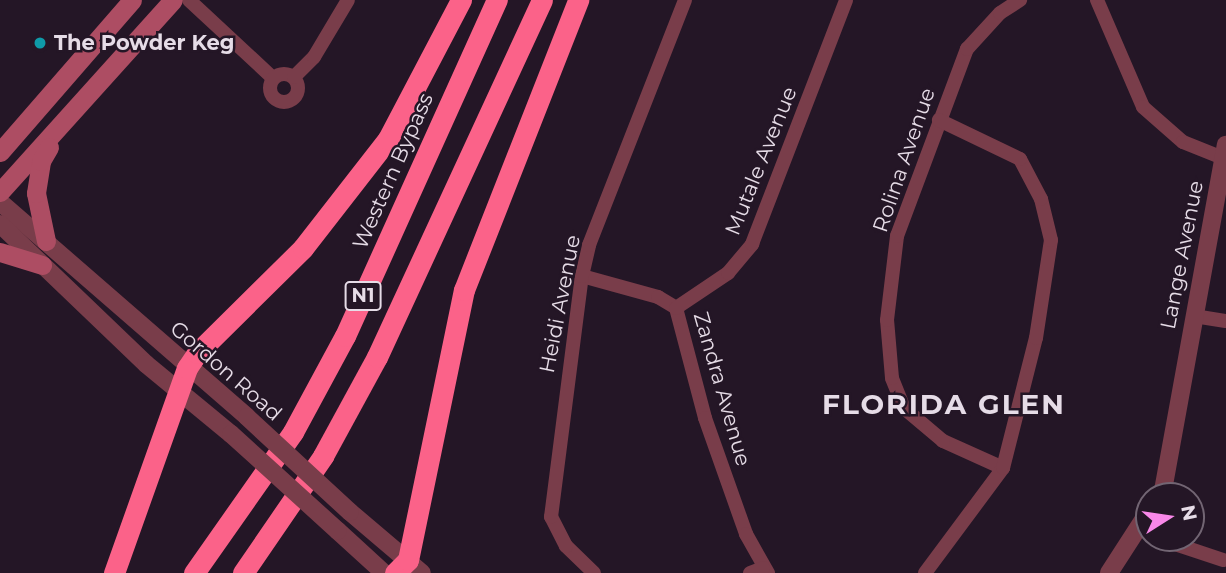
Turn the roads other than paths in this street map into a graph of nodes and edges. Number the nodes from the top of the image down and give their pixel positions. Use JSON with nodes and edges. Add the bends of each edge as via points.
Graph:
{"nodes":[{"id":1,"x":132,"y":0,"type":"edge"},
{"id":2,"x":173,"y":0,"type":"edge"},
{"id":3,"x":189,"y":0,"type":"edge"},
{"id":4,"x":348,"y":0,"type":"edge"},
{"id":5,"x":461,"y":0,"type":"edge"},
{"id":6,"x":497,"y":0,"type":"edge"},
{"id":7,"x":542,"y":0,"type":"edge"},
{"id":8,"x":578,"y":0,"type":"edge"},
{"id":9,"x":685,"y":0,"type":"edge"},
{"id":10,"x":846,"y":0,"type":"edge"},
{"id":11,"x":1020,"y":0,"type":"edge"},
{"id":12,"x":1097,"y":0,"type":"edge"},
{"id":13,"x":294,"y":77,"type":"junction"},
{"id":14,"x":273,"y":78,"type":"junction"},
{"id":15,"x":77,"y":105,"type":"junction"},
{"id":16,"x":939,"y":120,"type":"junction"},
{"id":17,"x":0,"y":152,"type":"edge"},
{"id":18,"x":1225,"y":152,"type":"edge"},
{"id":19,"x":0,"y":192,"type":"edge"},
{"id":20,"x":0,"y":202,"type":"edge"},
{"id":21,"x":0,"y":224,"type":"edge"},
{"id":22,"x":46,"y":241,"type":"junction"},
{"id":23,"x":0,"y":252,"type":"edge"},
{"id":24,"x":42,"y":265,"type":"junction"},
{"id":25,"x":582,"y":276,"type":"junction"},
{"id":26,"x":676,"y":308,"type":"junction"},
{"id":27,"x":1194,"y":316,"type":"junction"},
{"id":28,"x":1226,"y":321,"type":"edge"},
{"id":29,"x":187,"y":368,"type":"junction"},
{"id":30,"x":1183,"y":373,"type":"junction"},
{"id":31,"x":176,"y":391,"type":"junction"},
{"id":32,"x":1003,"y":468,"type":"junction"},
{"id":33,"x":1156,"y":482,"type":"edge"},
{"id":34,"x":1164,"y":482,"type":"edge"},
{"id":35,"x":1135,"y":543,"type":"edge"},
{"id":36,"x":1135,"y":548,"type":"edge"},
{"id":37,"x":1205,"y":551,"type":"edge"},
{"id":38,"x":1204,"y":552,"type":"edge"},
{"id":39,"x":1225,"y":561,"type":"edge"},
{"id":40,"x":408,"y":569,"type":"edge"},
{"id":41,"x":760,"y":571,"type":"edge"},
{"id":42,"x":114,"y":573,"type":"edge"},
{"id":43,"x":194,"y":573,"type":"edge"},
{"id":44,"x":243,"y":573,"type":"edge"},
{"id":45,"x":383,"y":573,"type":"edge"},
{"id":46,"x":594,"y":573,"type":"edge"},
{"id":47,"x":925,"y":573,"type":"edge"},
{"id":48,"x":1109,"y":573,"type":"edge"},
{"id":49,"x":1119,"y":573,"type":"edge"}],
"edges":[{"from":1,"to":17,"type":"main road"},
{"from":2,"to":15,"type":"main road"},
{"from":3,"to":14,"type":"street"},
{"from":4,"to":13,"type":"street","via":[[314,57]]},
{"from":5,"to":29,"type":"highway","via":[[388,139],[303,248]]},
{"from":6,"to":43,"type":"highway","name":"Western Bypass","number":"N1","via":[[345,335],[293,432]]},
{"from":7,"to":44,"type":"highway","number":"N1","via":[[377,357],[323,456]]},
{"from":8,"to":40,"type":"highway","via":[[464,290]]},
{"from":9,"to":25,"type":"street","name":"Heidi Avenue","via":[[589,244]]},
{"from":10,"to":26,"type":"street","name":"Mutale Avenue","via":[[752,244],[728,273]]},
{"from":11,"to":16,"type":"street","name":"Rolina Avenue","via":[[1000,13],[967,50]]},
{"from":12,"to":18,"type":"street","via":[[1143,107],[1183,142]]},
{"from":13,"to":14,"type":"street","via":[[283,73]]},
{"from":13,"to":14,"type":"street","via":[[297,93],[285,102],[271,94]]},
{"from":15,"to":19,"type":"main road"},
{"from":15,"to":22,"type":"main road","via":[[50,145],[37,177]]},
{"from":16,"to":32,"type":"street","via":[[1020,159],[1031,175],[1049,226],[1049,272]]},
{"from":16,"to":32,"type":"street","name":"Rolina Avenue","via":[[897,236],[887,320],[892,377],[904,408],[925,428]]},
{"from":18,"to":27,"type":"street","name":"Lange Avenue"},
{"from":20,"to":22,"type":"street","name":"Gordon Road"},
{"from":21,"to":24,"type":"street"},
{"from":22,"to":29,"type":"street","name":"Gordon Road"},
{"from":23,"to":24,"type":"main road"},
{"from":24,"to":31,"type":"street"},
{"from":25,"to":26,"type":"street","name":"Zandra Avenue","via":[[658,297]]},
{"from":25,"to":46,"type":"street","name":"Heidi Avenue","via":[[551,517],[566,546]]},
{"from":26,"to":41,"type":"street","name":"Zandra Avenue","via":[[705,418]]},
{"from":27,"to":28,"type":"street"},
{"from":27,"to":30,"type":"street","name":"Lange Avenue"},
{"from":29,"to":31,"type":"highway"},
{"from":29,"to":40,"type":"street","name":"Gordon Road","bridge":true,"via":[[247,417]]},
{"from":30,"to":33,"type":"street","name":"Lange Avenue","via":[[1172,401]]},
{"from":30,"to":34,"type":"street","name":"Lange Avenue"},
{"from":31,"to":42,"type":"highway","via":[[146,491]]},
{"from":31,"to":45,"type":"street","bridge":true,"via":[[231,434]]},
{"from":32,"to":47,"type":"street"},
{"from":35,"to":48,"type":"street"},
{"from":36,"to":49,"type":"street"},
{"from":37,"to":39,"type":"street"},
{"from":38,"to":39,"type":"street"}]}
